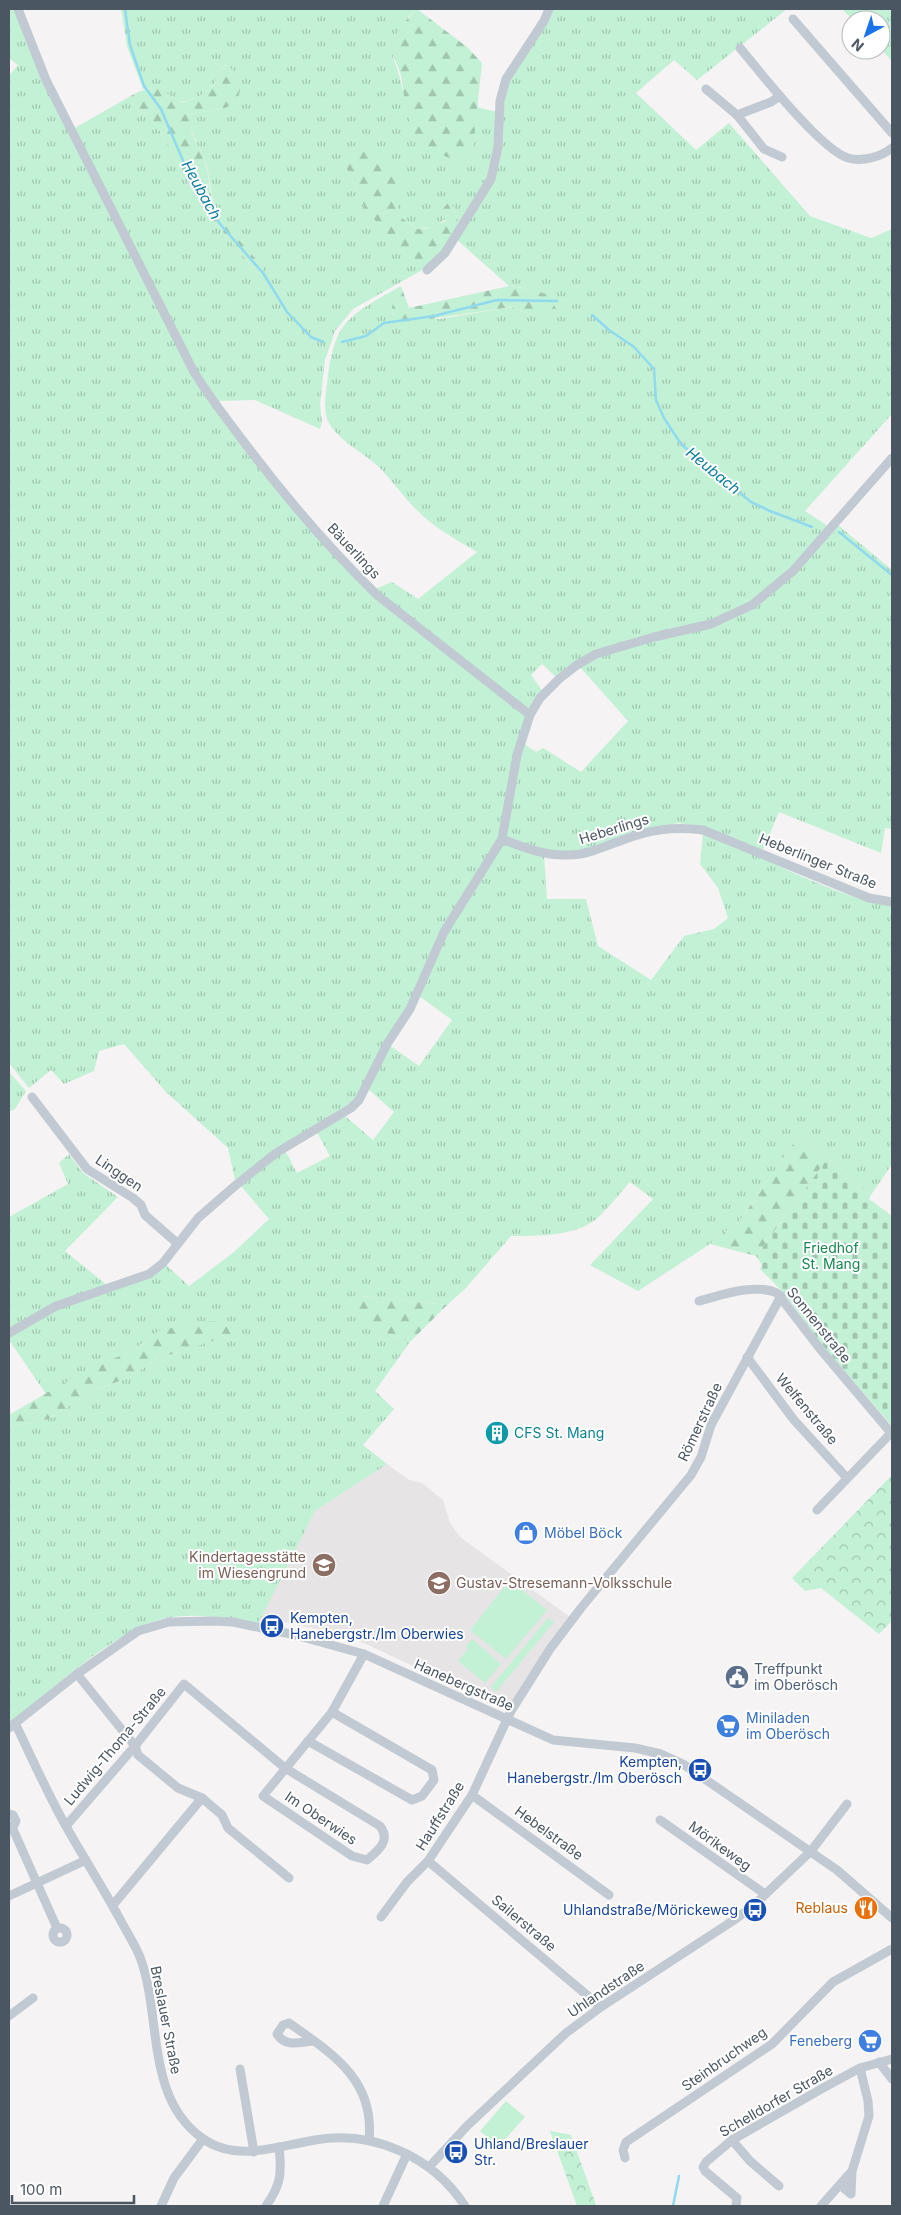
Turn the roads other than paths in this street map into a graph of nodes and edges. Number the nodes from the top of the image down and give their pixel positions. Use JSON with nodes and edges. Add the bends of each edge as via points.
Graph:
{"nodes":[{"id":1,"x":18,"y":9,"type":"edge"},
{"id":2,"x":549,"y":9,"type":"edge"},
{"id":3,"x":793,"y":19,"type":"dead end"},
{"id":4,"x":740,"y":48,"type":"dead end"},
{"id":5,"x":706,"y":89,"type":"dead end"},
{"id":6,"x":780,"y":96,"type":"junction"},
{"id":7,"x":737,"y":115,"type":"junction"},
{"id":8,"x":892,"y":133,"type":"edge"},
{"id":9,"x":892,"y":148,"type":"edge"},
{"id":10,"x":782,"y":157,"type":"dead end"},
{"id":11,"x":428,"y":270,"type":"dead end"},
{"id":12,"x":892,"y":458,"type":"edge"},
{"id":13,"x":530,"y":715,"type":"junction"},
{"id":14,"x":502,"y":839,"type":"junction"},
{"id":15,"x":735,"y":842,"type":"joint"},
{"id":16,"x":892,"y":902,"type":"edge"},
{"id":17,"x":32,"y":1097,"type":"dead end"},
{"id":18,"x":177,"y":1243,"type":"junction"},
{"id":19,"x":781,"y":1296,"type":"junction"},
{"id":20,"x":699,"y":1301,"type":"dead end"},
{"id":21,"x":9,"y":1333,"type":"edge"},
{"id":22,"x":747,"y":1357,"type":"junction"},
{"id":23,"x":891,"y":1433,"type":"edge"},
{"id":24,"x":847,"y":1478,"type":"junction"},
{"id":25,"x":817,"y":1510,"type":"dead end"},
{"id":26,"x":364,"y":1654,"type":"junction"},
{"id":27,"x":77,"y":1674,"type":"junction"},
{"id":28,"x":184,"y":1684,"type":"joint"},
{"id":29,"x":332,"y":1712,"type":"junction"},
{"id":30,"x":507,"y":1719,"type":"junction"},
{"id":31,"x":12,"y":1726,"type":"edge"},
{"id":32,"x":308,"y":1740,"type":"junction"},
{"id":33,"x":135,"y":1746,"type":"junction"},
{"id":34,"x":285,"y":1768,"type":"junction"},
{"id":35,"x":472,"y":1794,"type":"junction"},
{"id":36,"x":202,"y":1798,"type":"junction"},
{"id":37,"x":847,"y":1804,"type":"dead end"},
{"id":38,"x":9,"y":1814,"type":"edge"},
{"id":39,"x":660,"y":1820,"type":"dead end"},
{"id":40,"x":66,"y":1826,"type":"junction"},
{"id":41,"x":10,"y":1827,"type":"edge"},
{"id":42,"x":811,"y":1850,"type":"junction"},
{"id":43,"x":86,"y":1860,"type":"junction"},
{"id":44,"x":428,"y":1862,"type":"junction"},
{"id":45,"x":290,"y":1878,"type":"dead end"},
{"id":46,"x":37,"y":1883,"type":"junction"},
{"id":47,"x":765,"y":1894,"type":"junction"},
{"id":48,"x":608,"y":1895,"type":"dead end"},
{"id":49,"x":9,"y":1896,"type":"edge"},
{"id":50,"x":112,"y":1905,"type":"junction"},
{"id":51,"x":381,"y":1917,"type":"dead end"},
{"id":52,"x":892,"y":1918,"type":"edge"},
{"id":53,"x":57,"y":1928,"type":"dead end"},
{"id":54,"x":892,"y":1949,"type":"edge"},
{"id":55,"x":33,"y":1998,"type":"dead end"},
{"id":56,"x":602,"y":2007,"type":"junction"},
{"id":57,"x":9,"y":2016,"type":"edge"},
{"id":58,"x":290,"y":2016,"type":"dead end"},
{"id":59,"x":283,"y":2025,"type":"junction"},
{"id":60,"x":314,"y":2041,"type":"junction"},
{"id":61,"x":892,"y":2059,"type":"edge"},
{"id":62,"x":879,"y":2062,"type":"junction"},
{"id":63,"x":860,"y":2068,"type":"junction"},
{"id":64,"x":240,"y":2069,"type":"dead end"},
{"id":65,"x":892,"y":2079,"type":"edge"},
{"id":66,"x":203,"y":2139,"type":"junction"},
{"id":67,"x":369,"y":2140,"type":"junction"},
{"id":68,"x":732,"y":2140,"type":"junction"},
{"id":69,"x":279,"y":2147,"type":"junction"},
{"id":70,"x":254,"y":2152,"type":"junction"},
{"id":71,"x":407,"y":2154,"type":"junction"},
{"id":72,"x":625,"y":2158,"type":"dead end"},
{"id":73,"x":429,"y":2166,"type":"junction"},
{"id":74,"x":852,"y":2171,"type":"junction"},
{"id":75,"x":840,"y":2185,"type":"junction"},
{"id":76,"x":779,"y":2186,"type":"dead end"},
{"id":77,"x":161,"y":2206,"type":"edge"},
{"id":78,"x":266,"y":2206,"type":"edge"},
{"id":79,"x":383,"y":2206,"type":"edge"},
{"id":80,"x":465,"y":2206,"type":"edge"},
{"id":81,"x":736,"y":2206,"type":"edge"},
{"id":82,"x":821,"y":2206,"type":"edge"}],
"edges":[{"from":1,"to":13,"type":"street","name":"Bäuerlings","via":[[46,80],[206,392],[281,490],[377,595]]},
{"from":2,"to":11,"type":"street","via":[[506,80],[500,101],[498,147],[491,179],[445,253]]},
{"from":3,"to":8,"type":"street"},
{"from":4,"to":6,"type":"street"},
{"from":5,"to":7,"type":"street"},
{"from":6,"to":7,"type":"street"},
{"from":6,"to":9,"type":"street","via":[[827,145],[842,155],[870,158]]},
{"from":7,"to":10,"type":"street","via":[[764,149]]},
{"from":12,"to":13,"type":"street","via":[[793,571],[752,605],[711,624],[596,654],[559,678],[540,698]]},
{"from":13,"to":14,"type":"street","via":[[517,755]]},
{"from":14,"to":15,"type":"street","name":"Heberlings","via":[[554,855],[570,856],[676,827],[703,830]]},
{"from":14,"to":18,"type":"street","via":[[444,932],[410,1009],[387,1044],[359,1100],[343,1114],[276,1153],[198,1218]]},
{"from":15,"to":16,"type":"street","name":"Heberlinger Straße","via":[[869,898]]},
{"from":17,"to":18,"type":"street","name":"Linggen","via":[[87,1169],[129,1194],[146,1215]]},
{"from":18,"to":21,"type":"street","via":[[163,1263],[149,1274],[56,1306]]},
{"from":19,"to":20,"type":"street","name":"Sonnenstraße","via":[[767,1288],[756,1288]]},
{"from":19,"to":22,"type":"street","name":"Römerstraße"},
{"from":19,"to":23,"type":"street","name":"Sonnenstraße","via":[[821,1350]]},
{"from":22,"to":24,"type":"street","name":"Welfenstraße","via":[[794,1420]]},
{"from":22,"to":30,"type":"street","name":"Römerstraße","via":[[711,1425],[691,1476],[581,1608]]},
{"from":23,"to":24,"type":"street"},
{"from":24,"to":25,"type":"street"},
{"from":26,"to":27,"type":"street","name":"Hanebergstraße","via":[[233,1622],[169,1622],[138,1631]]},
{"from":26,"to":29,"type":"street","name":"Im Oberwies"},
{"from":26,"to":30,"type":"street","name":"Hanebergstraße"},
{"from":27,"to":31,"type":"street","name":"Hanebergstraße"},
{"from":27,"to":33,"type":"street"},
{"from":28,"to":33,"type":"street","name":"Ludwig-Thoma-Straße"},
{"from":28,"to":34,"type":"street","name":"Im Oberwies"},
{"from":29,"to":32,"type":"street","name":"Im Oberwies"},
{"from":29,"to":32,"type":"street","via":[[432,1770],[434,1780],[422,1796],[412,1800]]},
{"from":30,"to":35,"type":"street","name":"Hauffstraße"},
{"from":30,"to":42,"type":"street","name":"Hanebergstraße","via":[[553,1740],[635,1748],[661,1754],[683,1764]]},
{"from":31,"to":40,"type":"street","name":"Breslauer Straße"},
{"from":32,"to":34,"type":"street","name":"Im Oberwies"},
{"from":33,"to":36,"type":"street","via":[[138,1755],[178,1788]]},
{"from":33,"to":40,"type":"street","name":"Ludwig-Thoma-Straße"},
{"from":34,"to":34,"type":"street","name":"Im Oberwies","via":[[263,1796],[352,1856],[367,1860],[375,1854],[386,1838],[380,1826]]},
{"from":35,"to":44,"type":"street","name":"Hauffstraße"},
{"from":35,"to":48,"type":"street","name":"Hebelstraße"},
{"from":36,"to":45,"type":"street","via":[[222,1815],[228,1828]]},
{"from":36,"to":50,"type":"street"},
{"from":37,"to":42,"type":"street","name":"Uhlandstraße"},
{"from":38,"to":41,"type":"street","via":[[15,1818],[14,1825]]},
{"from":39,"to":47,"type":"street","name":"Mörikeweg"},
{"from":40,"to":43,"type":"street","name":"Breslauer Straße"},
{"from":41,"to":46,"type":"street"},
{"from":42,"to":47,"type":"street","name":"Uhlandstraße"},
{"from":42,"to":52,"type":"street","name":"Hanebergstraße"},
{"from":43,"to":46,"type":"street"},
{"from":43,"to":50,"type":"street","name":"Breslauer Straße"},
{"from":44,"to":51,"type":"street","name":"Hauffstraße","via":[[407,1882]]},
{"from":44,"to":56,"type":"street","name":"Sailerstraße"},
{"from":46,"to":49,"type":"street"},
{"from":46,"to":53,"type":"street"},
{"from":47,"to":56,"type":"street","name":"Uhlandstraße","via":[[734,1920]]},
{"from":50,"to":66,"type":"street","name":"Breslauer Straße","via":[[139,1956],[146,1978],[168,2094],[183,2122]]},
{"from":54,"to":72,"type":"street","name":"Steinbruchweg","via":[[833,1982],[772,2044],[626,2142]]},
{"from":55,"to":57,"type":"street"},
{"from":56,"to":73,"type":"street","name":"Uhlandstraße","via":[[533,2063]]},
{"from":58,"to":59,"type":"street"},
{"from":59,"to":60,"type":"street","via":[[289,2023]]},
{"from":59,"to":60,"type":"street","via":[[277,2034],[281,2041]]},
{"from":60,"to":67,"type":"street","via":[[355,2078],[369,2116]]},
{"from":61,"to":62,"type":"street","name":"Schelldorfer Straße"},
{"from":62,"to":63,"type":"street","name":"Schelldorfer Straße"},
{"from":62,"to":65,"type":"street"},
{"from":63,"to":68,"type":"street","name":"Schelldorfer Straße"},
{"from":63,"to":74,"type":"street","via":[[869,2116]]},
{"from":64,"to":70,"type":"street"},
{"from":66,"to":70,"type":"street","name":"Breslauer Straße","via":[[220,2148]]},
{"from":66,"to":77,"type":"street","via":[[174,2178]]},
{"from":67,"to":69,"type":"street","name":"Breslauer Straße","via":[[317,2140]]},
{"from":67,"to":71,"type":"street","name":"Breslauer Straße"},
{"from":68,"to":76,"type":"street"},
{"from":68,"to":81,"type":"street","name":"Schelldorfer Straße","via":[[703,2167],[737,2198]]},
{"from":69,"to":70,"type":"street","name":"Breslauer Straße"},
{"from":69,"to":78,"type":"street","via":[[281,2177],[276,2193]]},
{"from":71,"to":73,"type":"street","name":"Breslauer Straße"},
{"from":71,"to":79,"type":"street"},
{"from":73,"to":80,"type":"street","name":"Breslauer Straße","via":[[449,2183]]},
{"from":74,"to":75,"type":"street"},
{"from":74,"to":75,"type":"street","via":[[851,2194]]},
{"from":75,"to":82,"type":"street"}]}
